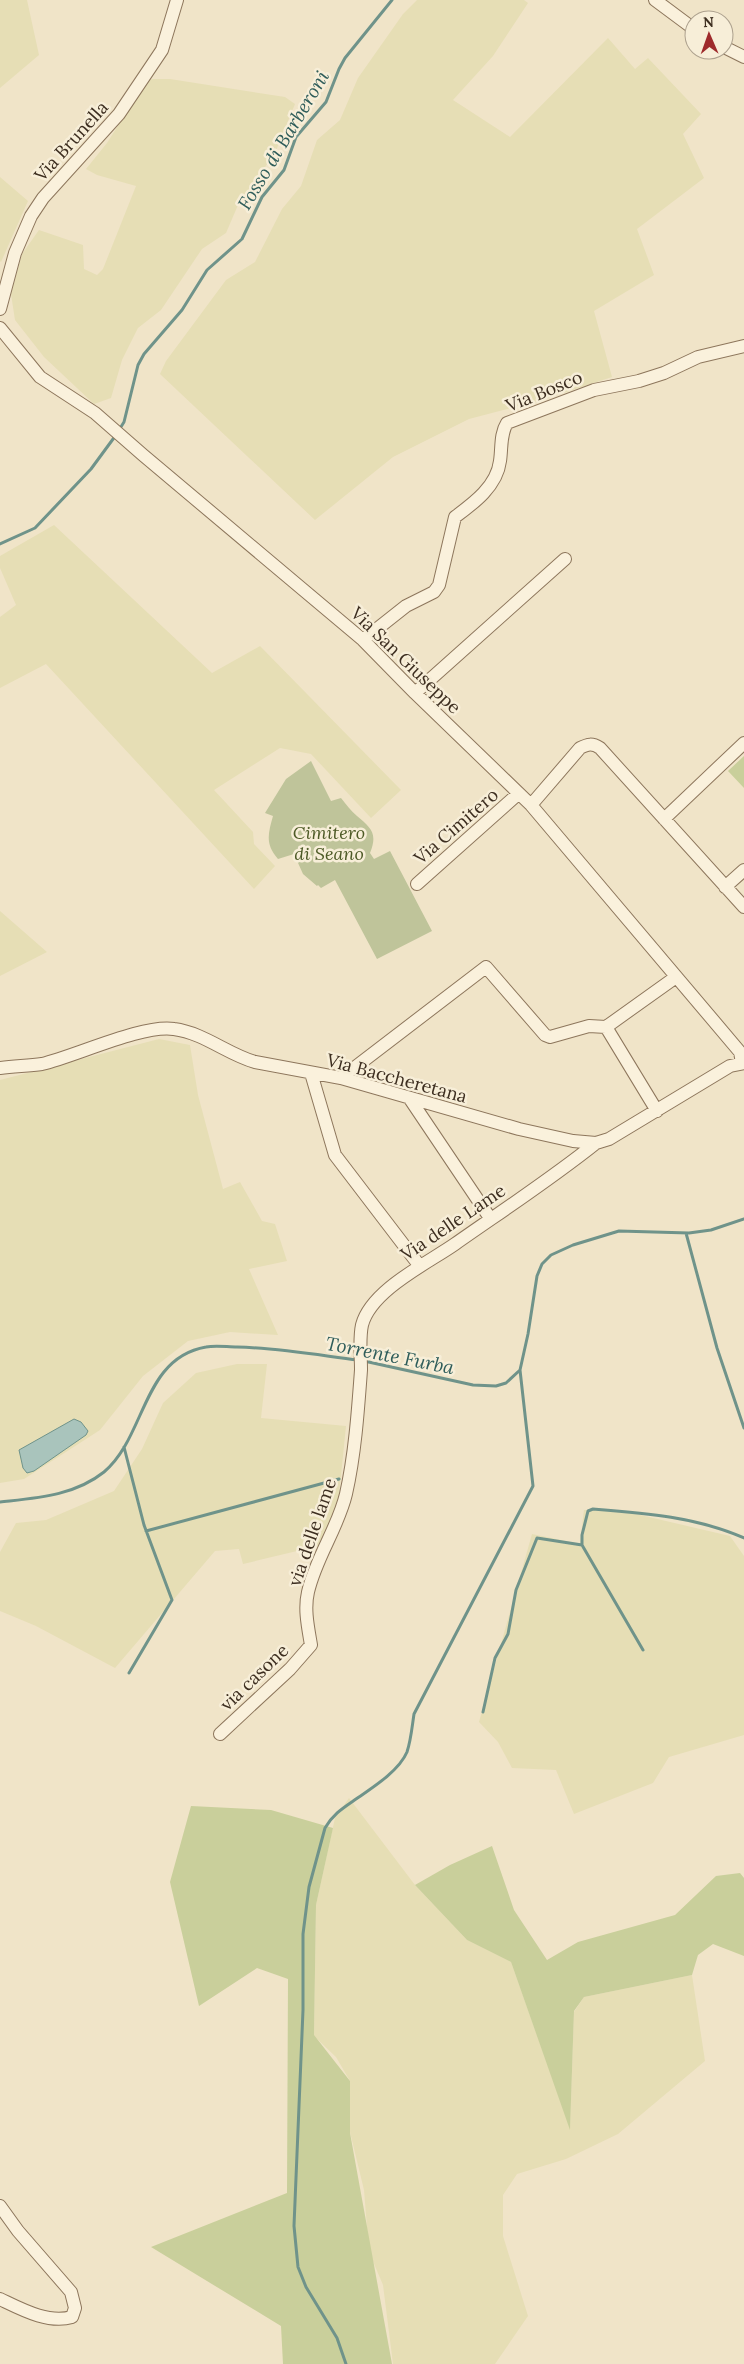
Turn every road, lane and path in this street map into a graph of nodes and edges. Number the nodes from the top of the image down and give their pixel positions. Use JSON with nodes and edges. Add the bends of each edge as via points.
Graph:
{"nodes":[{"id":1,"x":177,"y":0,"type":"edge"},
{"id":2,"x":655,"y":0,"type":"edge"},
{"id":3,"x":684,"y":22,"type":"edge"},
{"id":4,"x":0,"y":309,"type":"edge"},
{"id":5,"x":0,"y":328,"type":"edge"},
{"id":6,"x":744,"y":346,"type":"edge"},
{"id":7,"x":566,"y":559,"type":"dead end"},
{"id":8,"x":363,"y":640,"type":"junction"},
{"id":9,"x":414,"y":693,"type":"junction"},
{"id":10,"x":744,"y":743,"type":"edge"},
{"id":11,"x":518,"y":794,"type":"junction"},
{"id":12,"x":530,"y":805,"type":"junction"},
{"id":13,"x":664,"y":818,"type":"junction"},
{"id":14,"x":744,"y":870,"type":"edge"},
{"id":15,"x":417,"y":884,"type":"dead end"},
{"id":16,"x":725,"y":886,"type":"junction"},
{"id":17,"x":744,"y":907,"type":"edge"},
{"id":18,"x":676,"y":977,"type":"junction"},
{"id":19,"x":606,"y":1027,"type":"junction"},
{"id":20,"x":742,"y":1061,"type":"edge"},
{"id":21,"x":0,"y":1068,"type":"edge"},
{"id":22,"x":311,"y":1073,"type":"junction"},
{"id":23,"x":341,"y":1078,"type":"junction"},
{"id":24,"x":410,"y":1099,"type":"junction"},
{"id":25,"x":657,"y":1111,"type":"junction"},
{"id":26,"x":596,"y":1143,"type":"junction"},
{"id":27,"x":490,"y":1218,"type":"junction"},
{"id":28,"x":419,"y":1265,"type":"junction"},
{"id":29,"x":360,"y":1370,"type":"joint"},
{"id":30,"x":310,"y":1645,"type":"joint"},
{"id":31,"x":220,"y":1734,"type":"dead end"},
{"id":32,"x":0,"y":2206,"type":"edge"},
{"id":33,"x":0,"y":2299,"type":"edge"}],
"edges":[{"from":1,"to":4,"type":"street","name":"Via Brunella","via":[[157,58],[119,114],[43,198],[31,216],[10,267]]},
{"from":2,"to":3,"type":"street"},
{"from":5,"to":8,"type":"street","name":"Via San Giuseppe","via":[[40,376],[114,428]]},
{"from":6,"to":8,"type":"street","name":"Via Bosco","via":[[698,356],[664,373],[594,390],[507,423],[502,434],[499,468],[482,496],[454,517],[439,585],[434,592],[406,606]]},
{"from":7,"to":9,"type":"street"},
{"from":8,"to":9,"type":"street","name":"Via San Giuseppe"},
{"from":9,"to":11,"type":"street","name":"Via San Giuseppe"},
{"from":10,"to":13,"type":"street"},
{"from":11,"to":12,"type":"street","name":"Via San Giuseppe"},
{"from":11,"to":15,"type":"street","name":"Via Cimitero"},
{"from":12,"to":13,"type":"street","via":[[580,748],[594,744]]},
{"from":12,"to":18,"type":"street","name":"Via San Giuseppe"},
{"from":13,"to":16,"type":"street"},
{"from":14,"to":16,"type":"street"},
{"from":16,"to":17,"type":"street"},
{"from":18,"to":19,"type":"street"},
{"from":18,"to":20,"type":"street","name":"Via San Giuseppe","via":[[740,1052]]},
{"from":19,"to":23,"type":"street","via":[[589,1026],[550,1037],[544,1035],[486,967]]},
{"from":19,"to":25,"type":"street"},
{"from":20,"to":25,"type":"street","name":"Via Baccheretana"},
{"from":21,"to":22,"type":"street","name":"Via Baccheretana","via":[[42,1064],[141,1033],[172,1028],[194,1034],[241,1058]]},
{"from":22,"to":23,"type":"street","name":"Via Baccheretana"},
{"from":22,"to":28,"type":"street","via":[[335,1155]]},
{"from":23,"to":24,"type":"street","name":"Via Baccheretana"},
{"from":24,"to":26,"type":"street","name":"Via Baccheretana","via":[[519,1129]]},
{"from":24,"to":27,"type":"street"},
{"from":25,"to":26,"type":"street","name":"Via Baccheretana"},
{"from":26,"to":27,"type":"street","name":"Via delle Lame"},
{"from":27,"to":28,"type":"street","name":"Via delle Lame"},
{"from":28,"to":29,"type":"street","name":"Via delle Lame","via":[[380,1297],[366,1317]]},
{"from":29,"to":30,"type":"street","name":"via delle lame","via":[[350,1473],[343,1508],[308,1593]]},
{"from":30,"to":31,"type":"street","name":"via casone","via":[[290,1669]]},
{"from":32,"to":33,"type":"street","via":[[71,2292],[75,2308],[72,2317],[62,2320],[27,2312]]}]}
